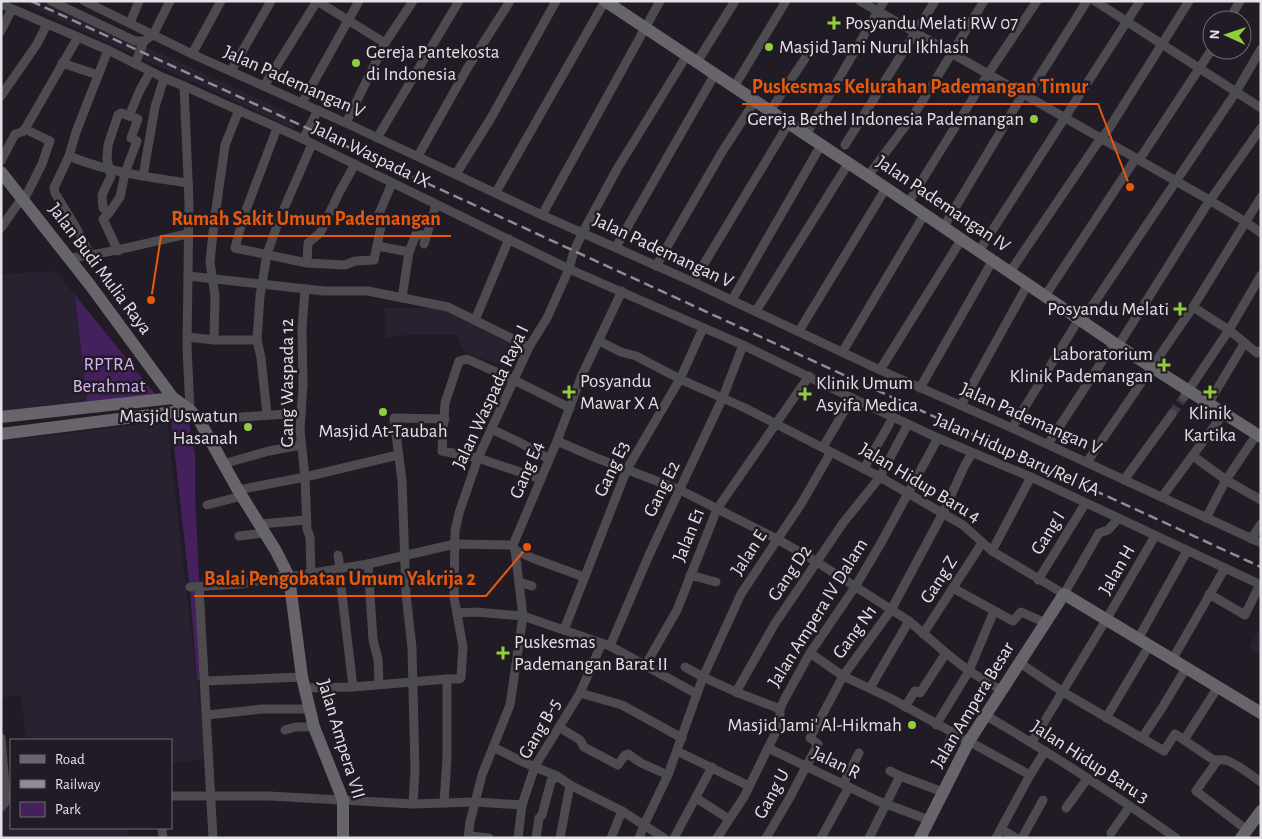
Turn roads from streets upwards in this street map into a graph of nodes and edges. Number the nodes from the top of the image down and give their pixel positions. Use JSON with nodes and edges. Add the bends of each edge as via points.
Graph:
{"nodes":[{"id":1,"x":51,"y":1,"type":"edge"},
{"id":2,"x":84,"y":1,"type":"edge"},
{"id":3,"x":139,"y":1,"type":"edge"},
{"id":4,"x":170,"y":1,"type":"edge"},
{"id":5,"x":221,"y":1,"type":"edge"},
{"id":6,"x":271,"y":1,"type":"edge"},
{"id":7,"x":317,"y":1,"type":"edge"},
{"id":8,"x":359,"y":1,"type":"edge"},
{"id":9,"x":413,"y":1,"type":"edge"},
{"id":10,"x":459,"y":1,"type":"edge"},
{"id":11,"x":510,"y":1,"type":"edge"},
{"id":12,"x":556,"y":1,"type":"edge"},
{"id":13,"x":605,"y":1,"type":"edge"},
{"id":14,"x":660,"y":1,"type":"edge"},
{"id":15,"x":734,"y":1,"type":"edge"},
{"id":16,"x":786,"y":1,"type":"edge"},
{"id":17,"x":860,"y":1,"type":"edge"},
{"id":18,"x":884,"y":1,"type":"edge"},
{"id":19,"x":935,"y":1,"type":"edge"},
{"id":20,"x":984,"y":1,"type":"edge"},
{"id":21,"x":1037,"y":1,"type":"edge"},
{"id":22,"x":1087,"y":1,"type":"edge"},
{"id":23,"x":1095,"y":1,"type":"edge"},
{"id":24,"x":1140,"y":1,"type":"edge"},
{"id":25,"x":1189,"y":1,"type":"edge"},
{"id":26,"x":1,"y":4,"type":"edge"},
{"id":27,"x":102,"y":5,"type":"edge"},
{"id":28,"x":12,"y":9,"type":"junction"},
{"id":29,"x":877,"y":11,"type":"junction"},
{"id":30,"x":132,"y":18,"type":"dead end"},
{"id":31,"x":347,"y":21,"type":"junction"},
{"id":32,"x":1128,"y":21,"type":"junction"},
{"id":33,"x":47,"y":24,"type":"junction"},
{"id":34,"x":645,"y":29,"type":"junction"},
{"id":35,"x":1,"y":30,"type":"edge"},
{"id":36,"x":915,"y":32,"type":"junction"},
{"id":37,"x":154,"y":35,"type":"junction"},
{"id":38,"x":78,"y":36,"type":"junction"},
{"id":39,"x":144,"y":41,"type":"junction"},
{"id":40,"x":385,"y":43,"type":"junction"},
{"id":41,"x":1162,"y":44,"type":"junction"},
{"id":42,"x":1261,"y":49,"type":"edge"},
{"id":43,"x":108,"y":50,"type":"junction"},
{"id":44,"x":951,"y":53,"type":"junction"},
{"id":45,"x":192,"y":54,"type":"junction"},
{"id":46,"x":808,"y":54,"type":"dead end"},
{"id":47,"x":692,"y":59,"type":"junction"},
{"id":48,"x":1205,"y":60,"type":"edge"},
{"id":49,"x":62,"y":63,"type":"junction"},
{"id":50,"x":135,"y":64,"type":"junction"},
{"id":51,"x":1200,"y":69,"type":"junction"},
{"id":52,"x":231,"y":71,"type":"junction"},
{"id":53,"x":150,"y":72,"type":"junction"},
{"id":54,"x":716,"y":74,"type":"junction"},
{"id":55,"x":988,"y":74,"type":"junction"},
{"id":56,"x":98,"y":75,"type":"junction"},
{"id":57,"x":164,"y":78,"type":"junction"},
{"id":58,"x":184,"y":86,"type":"junction"},
{"id":59,"x":264,"y":86,"type":"junction"},
{"id":60,"x":734,"y":87,"type":"junction"},
{"id":61,"x":1236,"y":92,"type":"junction"},
{"id":62,"x":1025,"y":95,"type":"junction"},
{"id":63,"x":1,"y":96,"type":"edge"},
{"id":64,"x":755,"y":101,"type":"junction"},
{"id":65,"x":302,"y":103,"type":"junction"},
{"id":66,"x":1261,"y":108,"type":"edge"},
{"id":67,"x":239,"y":110,"type":"junction"},
{"id":68,"x":318,"y":110,"type":"junction"},
{"id":69,"x":770,"y":111,"type":"junction"},
{"id":70,"x":130,"y":116,"type":"junction"},
{"id":71,"x":1065,"y":118,"type":"junction"},
{"id":72,"x":346,"y":123,"type":"junction"},
{"id":73,"x":789,"y":123,"type":"junction"},
{"id":74,"x":278,"y":128,"type":"junction"},
{"id":75,"x":1261,"y":128,"type":"edge"},
{"id":76,"x":25,"y":129,"type":"junction"},
{"id":77,"x":806,"y":135,"type":"junction"},
{"id":78,"x":376,"y":138,"type":"junction"},
{"id":79,"x":1101,"y":138,"type":"junction"},
{"id":80,"x":308,"y":141,"type":"junction"},
{"id":81,"x":821,"y":145,"type":"junction"},
{"id":82,"x":845,"y":145,"type":"dead end"},
{"id":83,"x":69,"y":156,"type":"junction"},
{"id":84,"x":418,"y":156,"type":"junction"},
{"id":85,"x":1137,"y":159,"type":"junction"},
{"id":86,"x":1,"y":161,"type":"edge"},
{"id":87,"x":355,"y":164,"type":"junction"},
{"id":88,"x":848,"y":164,"type":"junction"},
{"id":89,"x":110,"y":170,"type":"junction"},
{"id":90,"x":1,"y":172,"type":"edge"},
{"id":91,"x":125,"y":173,"type":"junction"},
{"id":92,"x":456,"y":174,"type":"junction"},
{"id":93,"x":143,"y":176,"type":"junction"},
{"id":94,"x":868,"y":176,"type":"junction"},
{"id":95,"x":1175,"y":180,"type":"junction"},
{"id":96,"x":188,"y":183,"type":"junction"},
{"id":97,"x":392,"y":183,"type":"junction"},
{"id":98,"x":886,"y":188,"type":"junction"},
{"id":99,"x":496,"y":192,"type":"junction"},
{"id":100,"x":1261,"y":197,"type":"edge"},
{"id":101,"x":23,"y":199,"type":"junction"},
{"id":102,"x":1211,"y":201,"type":"junction"},
{"id":103,"x":908,"y":203,"type":"junction"},
{"id":104,"x":436,"y":205,"type":"junction"},
{"id":105,"x":109,"y":213,"type":"junction"},
{"id":106,"x":542,"y":215,"type":"junction"},
{"id":107,"x":924,"y":215,"type":"junction"},
{"id":108,"x":1246,"y":222,"type":"junction"},
{"id":109,"x":1,"y":228,"type":"edge"},
{"id":110,"x":943,"y":228,"type":"junction"},
{"id":111,"x":583,"y":232,"type":"junction"},
{"id":112,"x":1261,"y":233,"type":"edge"},
{"id":113,"x":188,"y":234,"type":"junction"},
{"id":114,"x":509,"y":239,"type":"junction"},
{"id":115,"x":961,"y":240,"type":"junction"},
{"id":116,"x":377,"y":246,"type":"junction"},
{"id":117,"x":616,"y":247,"type":"junction"},
{"id":118,"x":118,"y":251,"type":"junction"},
{"id":119,"x":979,"y":251,"type":"junction"},
{"id":120,"x":409,"y":252,"type":"junction"},
{"id":121,"x":267,"y":254,"type":"junction"},
{"id":122,"x":91,"y":256,"type":"junction"},
{"id":123,"x":69,"y":258,"type":"junction"},
{"id":124,"x":993,"y":260,"type":"junction"},
{"id":125,"x":307,"y":264,"type":"junction"},
{"id":126,"x":656,"y":266,"type":"junction"},
{"id":127,"x":569,"y":269,"type":"junction"},
{"id":128,"x":1010,"y":272,"type":"junction"},
{"id":129,"x":1261,"y":275,"type":"edge"},
{"id":130,"x":188,"y":276,"type":"junction"},
{"id":131,"x":211,"y":279,"type":"junction"},
{"id":132,"x":693,"y":282,"type":"junction"},
{"id":133,"x":263,"y":284,"type":"junction"},
{"id":134,"x":1028,"y":284,"type":"junction"},
{"id":135,"x":305,"y":289,"type":"junction"},
{"id":136,"x":622,"y":291,"type":"junction"},
{"id":137,"x":1045,"y":296,"type":"junction"},
{"id":138,"x":402,"y":298,"type":"junction"},
{"id":139,"x":732,"y":300,"type":"junction"},
{"id":140,"x":1193,"y":307,"type":"junction"},
{"id":141,"x":756,"y":312,"type":"junction"},
{"id":142,"x":475,"y":320,"type":"junction"},
{"id":143,"x":1080,"y":320,"type":"junction"},
{"id":144,"x":703,"y":328,"type":"junction"},
{"id":145,"x":1228,"y":330,"type":"junction"},
{"id":146,"x":799,"y":331,"type":"junction"},
{"id":147,"x":187,"y":337,"type":"junction"},
{"id":148,"x":214,"y":340,"type":"junction"},
{"id":149,"x":257,"y":340,"type":"junction"},
{"id":150,"x":599,"y":341,"type":"junction"},
{"id":151,"x":1116,"y":344,"type":"junction"},
{"id":152,"x":1244,"y":344,"type":"junction"},
{"id":153,"x":743,"y":346,"type":"junction"},
{"id":154,"x":529,"y":347,"type":"junction"},
{"id":155,"x":1261,"y":350,"type":"edge"},
{"id":156,"x":843,"y":351,"type":"junction"},
{"id":157,"x":1153,"y":368,"type":"junction"},
{"id":158,"x":880,"y":370,"type":"junction"},
{"id":159,"x":809,"y":376,"type":"junction"},
{"id":160,"x":680,"y":379,"type":"junction"},
{"id":161,"x":514,"y":380,"type":"junction"},
{"id":162,"x":920,"y":388,"type":"junction"},
{"id":163,"x":1187,"y":394,"type":"junction"},
{"id":164,"x":723,"y":397,"type":"junction"},
{"id":165,"x":173,"y":398,"type":"junction"},
{"id":166,"x":852,"y":398,"type":"junction"},
{"id":167,"x":961,"y":404,"type":"junction"},
{"id":168,"x":1208,"y":404,"type":"junction"},
{"id":169,"x":570,"y":408,"type":"junction"},
{"id":170,"x":190,"y":410,"type":"junction"},
{"id":171,"x":300,"y":413,"type":"junction"},
{"id":172,"x":22,"y":414,"type":"junction"},
{"id":173,"x":1172,"y":414,"type":"tunnel mouth"},
{"id":174,"x":1224,"y":414,"type":"junction"},
{"id":175,"x":267,"y":415,"type":"junction"},
{"id":176,"x":1,"y":417,"type":"edge"},
{"id":177,"x":893,"y":417,"type":"junction"},
{"id":178,"x":445,"y":419,"type":"junction"},
{"id":179,"x":199,"y":420,"type":"junction"},
{"id":180,"x":775,"y":424,"type":"junction"},
{"id":181,"x":908,"y":424,"type":"junction"},
{"id":182,"x":1012,"y":428,"type":"junction"},
{"id":183,"x":491,"y":429,"type":"junction"},
{"id":184,"x":24,"y":432,"type":"junction"},
{"id":185,"x":1,"y":434,"type":"edge"},
{"id":186,"x":1259,"y":436,"type":"edge"},
{"id":187,"x":938,"y":438,"type":"junction"},
{"id":188,"x":557,"y":441,"type":"junction"},
{"id":189,"x":1048,"y":444,"type":"junction"},
{"id":190,"x":301,"y":445,"type":"junction"},
{"id":191,"x":827,"y":450,"type":"junction"},
{"id":192,"x":972,"y":453,"type":"junction"},
{"id":193,"x":398,"y":456,"type":"junction"},
{"id":194,"x":1193,"y":456,"type":"junction"},
{"id":195,"x":478,"y":458,"type":"junction"},
{"id":196,"x":550,"y":460,"type":"junction"},
{"id":197,"x":1087,"y":462,"type":"junction"},
{"id":198,"x":223,"y":464,"type":"junction"},
{"id":199,"x":627,"y":469,"type":"junction"},
{"id":200,"x":864,"y":469,"type":"junction"},
{"id":201,"x":305,"y":477,"type":"junction"},
{"id":202,"x":880,"y":477,"type":"junction"},
{"id":203,"x":1031,"y":477,"type":"junction"},
{"id":204,"x":541,"y":479,"type":"junction"},
{"id":205,"x":1124,"y":480,"type":"junction"},
{"id":206,"x":1226,"y":480,"type":"junction"},
{"id":207,"x":680,"y":490,"type":"junction"},
{"id":208,"x":240,"y":493,"type":"junction"},
{"id":209,"x":908,"y":494,"type":"junction"},
{"id":210,"x":1162,"y":497,"type":"junction"},
{"id":211,"x":1261,"y":500,"type":"edge"},
{"id":212,"x":1086,"y":504,"type":"junction"},
{"id":213,"x":207,"y":505,"type":"dead end"},
{"id":214,"x":717,"y":508,"type":"junction"},
{"id":215,"x":943,"y":514,"type":"junction"},
{"id":216,"x":1206,"y":518,"type":"junction"},
{"id":217,"x":1118,"y":519,"type":"junction"},
{"id":218,"x":306,"y":520,"type":"junction"},
{"id":219,"x":1261,"y":524,"type":"edge"},
{"id":220,"x":262,"y":528,"type":"junction"},
{"id":221,"x":239,"y":536,"type":"dead end"},
{"id":222,"x":1155,"y":536,"type":"junction"},
{"id":223,"x":777,"y":539,"type":"junction"},
{"id":224,"x":1252,"y":539,"type":"junction"},
{"id":225,"x":982,"y":543,"type":"junction"},
{"id":226,"x":1261,"y":543,"type":"edge"},
{"id":227,"x":455,"y":544,"type":"junction"},
{"id":228,"x":514,"y":547,"type":"junction"},
{"id":229,"x":992,"y":551,"type":"junction"},
{"id":230,"x":1187,"y":551,"type":"junction"},
{"id":231,"x":338,"y":555,"type":"dead end"},
{"id":232,"x":404,"y":556,"type":"junction"},
{"id":233,"x":817,"y":562,"type":"junction"},
{"id":234,"x":368,"y":564,"type":"junction"},
{"id":235,"x":1225,"y":568,"type":"junction"},
{"id":236,"x":339,"y":569,"type":"junction"},
{"id":237,"x":311,"y":574,"type":"junction"},
{"id":238,"x":690,"y":575,"type":"junction"},
{"id":239,"x":289,"y":576,"type":"junction"},
{"id":240,"x":584,"y":577,"type":"junction"},
{"id":241,"x":1038,"y":580,"type":"junction"},
{"id":242,"x":519,"y":582,"type":"junction"},
{"id":243,"x":716,"y":582,"type":"dead end"},
{"id":244,"x":1260,"y":584,"type":"edge"},
{"id":245,"x":532,"y":586,"type":"dead end"},
{"id":246,"x":855,"y":587,"type":"junction"},
{"id":247,"x":953,"y":588,"type":"junction"},
{"id":248,"x":1064,"y":594,"type":"junction"},
{"id":249,"x":1209,"y":594,"type":"junction"},
{"id":250,"x":891,"y":610,"type":"junction"},
{"id":251,"x":994,"y":611,"type":"junction"},
{"id":252,"x":457,"y":613,"type":"junction"},
{"id":253,"x":523,"y":616,"type":"junction"},
{"id":254,"x":1106,"y":620,"type":"junction"},
{"id":255,"x":909,"y":621,"type":"junction"},
{"id":256,"x":1046,"y":624,"type":"junction"},
{"id":257,"x":564,"y":630,"type":"junction"},
{"id":258,"x":923,"y":634,"type":"junction"},
{"id":259,"x":1138,"y":639,"type":"junction"},
{"id":260,"x":606,"y":646,"type":"junction"},
{"id":261,"x":1149,"y":646,"type":"junction"},
{"id":262,"x":810,"y":653,"type":"junction"},
{"id":263,"x":946,"y":653,"type":"junction"},
{"id":264,"x":1172,"y":660,"type":"junction"},
{"id":265,"x":1020,"y":663,"type":"junction"},
{"id":266,"x":645,"y":666,"type":"junction"},
{"id":267,"x":685,"y":667,"type":"dead end"},
{"id":268,"x":1186,"y":668,"type":"junction"},
{"id":269,"x":969,"y":670,"type":"junction"},
{"id":270,"x":843,"y":676,"type":"junction"},
{"id":271,"x":703,"y":677,"type":"junction"},
{"id":272,"x":446,"y":679,"type":"junction"},
{"id":273,"x":205,"y":681,"type":"junction"},
{"id":274,"x":303,"y":682,"type":"junction"},
{"id":275,"x":412,"y":682,"type":"junction"},
{"id":276,"x":379,"y":684,"type":"junction"},
{"id":277,"x":353,"y":687,"type":"junction"},
{"id":278,"x":1218,"y":687,"type":"junction"},
{"id":279,"x":870,"y":688,"type":"junction"},
{"id":280,"x":1001,"y":690,"type":"junction"},
{"id":281,"x":736,"y":692,"type":"junction"},
{"id":282,"x":1063,"y":692,"type":"junction"},
{"id":283,"x":580,"y":693,"type":"junction"},
{"id":284,"x":697,"y":694,"type":"junction"},
{"id":285,"x":905,"y":707,"type":"junction"},
{"id":286,"x":309,"y":709,"type":"junction"},
{"id":287,"x":780,"y":709,"type":"junction"},
{"id":288,"x":1261,"y":712,"type":"edge"},
{"id":289,"x":207,"y":715,"type":"junction"},
{"id":290,"x":985,"y":715,"type":"junction"},
{"id":291,"x":1106,"y":718,"type":"junction"},
{"id":292,"x":936,"y":724,"type":"junction"},
{"id":293,"x":314,"y":727,"type":"junction"},
{"id":294,"x":559,"y":727,"type":"junction"},
{"id":295,"x":285,"y":730,"type":"dead end"},
{"id":296,"x":953,"y":733,"type":"junction"},
{"id":297,"x":1,"y":738,"type":"edge"},
{"id":298,"x":682,"y":738,"type":"junction"},
{"id":299,"x":1142,"y":738,"type":"junction"},
{"id":300,"x":1184,"y":740,"type":"junction"},
{"id":301,"x":969,"y":741,"type":"junction"},
{"id":302,"x":1032,"y":742,"type":"junction"},
{"id":303,"x":493,"y":747,"type":"junction"},
{"id":304,"x":768,"y":748,"type":"junction"},
{"id":305,"x":677,"y":751,"type":"junction"},
{"id":306,"x":945,"y":751,"type":"dead end"},
{"id":307,"x":1045,"y":751,"type":"junction"},
{"id":308,"x":859,"y":753,"type":"dead end"},
{"id":309,"x":1217,"y":761,"type":"junction"},
{"id":310,"x":535,"y":766,"type":"junction"},
{"id":311,"x":805,"y":766,"type":"junction"},
{"id":312,"x":712,"y":767,"type":"junction"},
{"id":313,"x":890,"y":771,"type":"dead end"},
{"id":314,"x":668,"y":775,"type":"junction"},
{"id":315,"x":1030,"y":775,"type":"junction"},
{"id":316,"x":557,"y":776,"type":"junction"},
{"id":317,"x":900,"y":776,"type":"junction"},
{"id":318,"x":1088,"y":779,"type":"junction"},
{"id":319,"x":8,"y":782,"type":"edge"},
{"id":320,"x":1261,"y":782,"type":"edge"},
{"id":321,"x":570,"y":784,"type":"junction"},
{"id":322,"x":749,"y":786,"type":"junction"},
{"id":323,"x":846,"y":786,"type":"junction"},
{"id":324,"x":943,"y":792,"type":"junction"},
{"id":325,"x":210,"y":795,"type":"junction"},
{"id":326,"x":172,"y":796,"type":"edge"},
{"id":327,"x":696,"y":798,"type":"junction"},
{"id":328,"x":343,"y":800,"type":"junction"},
{"id":329,"x":1043,"y":800,"type":"dead end"},
{"id":330,"x":475,"y":802,"type":"junction"},
{"id":331,"x":444,"y":803,"type":"junction"},
{"id":332,"x":413,"y":804,"type":"junction"},
{"id":333,"x":887,"y":804,"type":"junction"},
{"id":334,"x":522,"y":805,"type":"junction"},
{"id":335,"x":1,"y":806,"type":"edge"},
{"id":336,"x":1130,"y":806,"type":"junction"},
{"id":337,"x":1066,"y":808,"type":"dead end"},
{"id":338,"x":622,"y":811,"type":"junction"},
{"id":339,"x":1261,"y":811,"type":"edge"},
{"id":340,"x":729,"y":819,"type":"junction"},
{"id":341,"x":929,"y":820,"type":"junction"},
{"id":342,"x":644,"y":825,"type":"junction"},
{"id":343,"x":1001,"y":829,"type":"junction"},
{"id":344,"x":1111,"y":833,"type":"dead end"},
{"id":345,"x":1244,"y":834,"type":"edge"},
{"id":346,"x":1171,"y":836,"type":"edge"},
{"id":347,"x":468,"y":837,"type":"edge"},
{"id":348,"x":923,"y":837,"type":"edge"},
{"id":349,"x":213,"y":838,"type":"edge"},
{"id":350,"x":344,"y":838,"type":"edge"},
{"id":351,"x":489,"y":838,"type":"edge"},
{"id":352,"x":518,"y":838,"type":"edge"},
{"id":353,"x":536,"y":838,"type":"edge"},
{"id":354,"x":560,"y":838,"type":"edge"},
{"id":355,"x":611,"y":838,"type":"edge"},
{"id":356,"x":639,"y":838,"type":"edge"},
{"id":357,"x":664,"y":838,"type":"edge"},
{"id":358,"x":674,"y":838,"type":"edge"},
{"id":359,"x":717,"y":838,"type":"edge"},
{"id":360,"x":766,"y":838,"type":"edge"},
{"id":361,"x":822,"y":838,"type":"edge"},
{"id":362,"x":868,"y":838,"type":"edge"},
{"id":363,"x":996,"y":838,"type":"edge"},
{"id":364,"x":1016,"y":838,"type":"edge"},
{"id":365,"x":1022,"y":838,"type":"edge"}],
"edges":[{"from":1,"to":39,"type":"street","via":[[135,40]]},
{"from":2,"to":27,"type":"street","name":"Jalan Pademangan V"},
{"from":3,"to":30,"type":"street"},
{"from":4,"to":37,"type":"street"},
{"from":5,"to":45,"type":"street"},
{"from":6,"to":52,"type":"street"},
{"from":7,"to":31,"type":"street"},
{"from":7,"to":59,"type":"street"},
{"from":8,"to":31,"type":"street"},
{"from":9,"to":40,"type":"street"},
{"from":10,"to":78,"type":"street"},
{"from":11,"to":84,"type":"street","via":[[463,75]]},
{"from":12,"to":92,"type":"street"},
{"from":13,"to":34,"type":"street","name":"Jalan Pademangan IV"},
{"from":13,"to":99,"type":"street"},
{"from":14,"to":34,"type":"street"},
{"from":15,"to":47,"type":"street","name":"Jalan Waspada Raya I"},
{"from":16,"to":60,"type":"street"},
{"from":17,"to":29,"type":"street"},
{"from":18,"to":29,"type":"street"},
{"from":19,"to":36,"type":"street"},
{"from":20,"to":44,"type":"street"},
{"from":21,"to":55,"type":"street"},
{"from":22,"to":62,"type":"street"},
{"from":23,"to":32,"type":"street"},
{"from":24,"to":32,"type":"street"},
{"from":25,"to":41,"type":"street"},
{"from":26,"to":28,"type":"street","name":"Jalan Waspada IX"},
{"from":27,"to":37,"type":"street","name":"Jalan Pademangan V"},
{"from":28,"to":33,"type":"street","name":"Jalan Waspada IX"},
{"from":28,"to":35,"type":"street"},
{"from":29,"to":36,"type":"street"},
{"from":29,"to":77,"type":"street"},
{"from":31,"to":40,"type":"street"},
{"from":31,"to":65,"type":"street"},
{"from":32,"to":41,"type":"street"},
{"from":32,"to":71,"type":"street"},
{"from":33,"to":38,"type":"street","name":"Jalan Waspada IX"},
{"from":33,"to":63,"type":"street"},
{"from":34,"to":47,"type":"street","name":"Jalan Pademangan IV"},
{"from":34,"to":106,"type":"street"},
{"from":36,"to":44,"type":"street"},
{"from":36,"to":82,"type":"street"},
{"from":37,"to":39,"type":"street"},
{"from":37,"to":45,"type":"street","name":"Jalan Pademangan V"},
{"from":38,"to":43,"type":"street","name":"Jalan Waspada IX"},
{"from":38,"to":49,"type":"street"},
{"from":39,"to":50,"type":"street"},
{"from":40,"to":72,"type":"street"},
{"from":41,"to":51,"type":"street"},
{"from":41,"to":79,"type":"street"},
{"from":42,"to":61,"type":"street"},
{"from":43,"to":50,"type":"street","name":"Jalan Waspada IX"},
{"from":43,"to":56,"type":"street"},
{"from":44,"to":55,"type":"street"},
{"from":44,"to":94,"type":"street","via":[[915,113]]},
{"from":45,"to":52,"type":"street","name":"Jalan Pademangan V"},
{"from":46,"to":69,"type":"street"},
{"from":47,"to":54,"type":"street","name":"Jalan Pademangan IV"},
{"from":47,"to":111,"type":"street","name":"Jalan Waspada Raya I","via":[[617,169]]},
{"from":48,"to":51,"type":"street"},
{"from":49,"to":56,"type":"street"},
{"from":49,"to":76,"type":"street"},
{"from":50,"to":53,"type":"street","name":"Jalan Waspada IX"},
{"from":51,"to":61,"type":"street"},
{"from":51,"to":85,"type":"street"},
{"from":52,"to":59,"type":"street","name":"Jalan Pademangan V"},
{"from":53,"to":57,"type":"street","name":"Jalan Waspada IX"},
{"from":53,"to":70,"type":"street"},
{"from":54,"to":60,"type":"street","name":"Jalan Pademangan IV"},
{"from":54,"to":117,"type":"street"},
{"from":55,"to":62,"type":"street"},
{"from":55,"to":103,"type":"street"},
{"from":56,"to":83,"type":"street"},
{"from":57,"to":58,"type":"street","name":"Jalan Waspada IX"},
{"from":57,"to":93,"type":"street","via":[[155,107]]},
{"from":58,"to":67,"type":"street","name":"Jalan Waspada IX"},
{"from":58,"to":96,"type":"street"},
{"from":59,"to":65,"type":"street","name":"Jalan Pademangan V"},
{"from":60,"to":64,"type":"street","name":"Jalan Pademangan IV"},
{"from":61,"to":66,"type":"street"},
{"from":61,"to":95,"type":"street"},
{"from":62,"to":71,"type":"street"},
{"from":62,"to":110,"type":"street"},
{"from":64,"to":69,"type":"street","name":"Jalan Pademangan IV"},
{"from":64,"to":126,"type":"street"},
{"from":65,"to":68,"type":"street","name":"Jalan Pademangan V"},
{"from":67,"to":74,"type":"street","name":"Jalan Waspada IX"},
{"from":67,"to":131,"type":"street","via":[[221,161]]},
{"from":68,"to":72,"type":"street","name":"Jalan Pademangan V"},
{"from":68,"to":80,"type":"street"},
{"from":69,"to":73,"type":"street","name":"Jalan Pademangan IV"},
{"from":70,"to":89,"type":"street","via":[[118,114],[108,145]]},
{"from":70,"to":91,"type":"street","via":[[138,118],[131,138],[137,141]]},
{"from":71,"to":79,"type":"street"},
{"from":71,"to":119,"type":"street"},
{"from":72,"to":78,"type":"street","name":"Jalan Pademangan V"},
{"from":73,"to":77,"type":"street","name":"Jalan Pademangan IV"},
{"from":73,"to":132,"type":"street"},
{"from":74,"to":80,"type":"street","name":"Jalan Waspada IX"},
{"from":74,"to":121,"type":"street","via":[[243,218],[235,248]]},
{"from":75,"to":102,"type":"street"},
{"from":76,"to":86,"type":"street","via":[[15,134]]},
{"from":76,"to":101,"type":"street","via":[[50,141]]},
{"from":77,"to":81,"type":"street","name":"Jalan Pademangan IV"},
{"from":78,"to":84,"type":"street","name":"Jalan Pademangan V"},
{"from":79,"to":85,"type":"street"},
{"from":79,"to":128,"type":"street"},
{"from":80,"to":87,"type":"street","name":"Jalan Waspada IX"},
{"from":80,"to":121,"type":"street"},
{"from":81,"to":88,"type":"street","name":"Jalan Pademangan IV"},
{"from":81,"to":139,"type":"street"},
{"from":83,"to":89,"type":"street"},
{"from":83,"to":122,"type":"street","via":[[54,188],[55,193]]},
{"from":84,"to":92,"type":"street","name":"Jalan Pademangan V"},
{"from":85,"to":95,"type":"street"},
{"from":85,"to":137,"type":"street"},
{"from":87,"to":97,"type":"street","name":"Jalan Waspada IX"},
{"from":87,"to":125,"type":"street","via":[[320,233],[308,243]]},
{"from":88,"to":94,"type":"street","name":"Jalan Pademangan IV"},
{"from":88,"to":141,"type":"street"},
{"from":89,"to":91,"type":"street"},
{"from":89,"to":105,"type":"street","via":[[111,176],[102,197],[103,208]]},
{"from":90,"to":101,"type":"street","name":"Jalan Budi Mulia Raya"},
{"from":91,"to":93,"type":"street"},
{"from":91,"to":105,"type":"street","via":[[120,197]]},
{"from":92,"to":99,"type":"street","name":"Jalan Pademangan V"},
{"from":93,"to":96,"type":"street"},
{"from":94,"to":98,"type":"street","name":"Jalan Pademangan IV"},
{"from":95,"to":102,"type":"street"},
{"from":95,"to":143,"type":"street"},
{"from":96,"to":113,"type":"street"},
{"from":97,"to":104,"type":"street","name":"Jalan Waspada IX"},
{"from":97,"to":116,"type":"street","via":[[378,216],[382,222]]},
{"from":98,"to":103,"type":"street","name":"Jalan Pademangan IV"},
{"from":98,"to":146,"type":"street"},
{"from":99,"to":106,"type":"street","name":"Jalan Pademangan V"},
{"from":100,"to":108,"type":"street"},
{"from":101,"to":109,"type":"street"},
{"from":101,"to":123,"type":"street","name":"Jalan Budi Mulia Raya"},
{"from":102,"to":108,"type":"street"},
{"from":102,"to":151,"type":"street"},
{"from":103,"to":107,"type":"street","name":"Jalan Pademangan IV"},
{"from":104,"to":114,"type":"street","name":"Jalan Waspada IX"},
{"from":104,"to":120,"type":"street","via":[[425,240],[416,234]]},
{"from":105,"to":118,"type":"street","via":[[103,219]]},
{"from":106,"to":111,"type":"street","name":"Jalan Pademangan V"},
{"from":107,"to":110,"type":"street","name":"Jalan Pademangan IV"},
{"from":107,"to":156,"type":"street"},
{"from":108,"to":112,"type":"street"},
{"from":108,"to":140,"type":"street"},
{"from":110,"to":115,"type":"street","name":"Jalan Pademangan IV"},
{"from":111,"to":117,"type":"street","name":"Jalan Pademangan V"},
{"from":111,"to":127,"type":"street","name":"Jalan Waspada Raya I"},
{"from":113,"to":118,"type":"street"},
{"from":113,"to":130,"type":"street"},
{"from":114,"to":127,"type":"street","name":"Jalan Waspada IX"},
{"from":114,"to":142,"type":"street"},
{"from":115,"to":119,"type":"street","name":"Jalan Pademangan IV"},
{"from":115,"to":158,"type":"street"},
{"from":116,"to":120,"type":"street"},
{"from":116,"to":125,"type":"street","via":[[374,260],[345,265]]},
{"from":117,"to":126,"type":"street","name":"Jalan Pademangan V"},
{"from":118,"to":122,"type":"street"},
{"from":119,"to":124,"type":"street","name":"Jalan Pademangan IV"},
{"from":120,"to":138,"type":"street"},
{"from":121,"to":125,"type":"street"},
{"from":121,"to":133,"type":"street"},
{"from":122,"to":123,"type":"street"},
{"from":123,"to":165,"type":"street","name":"Jalan Budi Mulia Raya"},
{"from":124,"to":128,"type":"street","name":"Jalan Pademangan IV"},
{"from":124,"to":162,"type":"street"},
{"from":126,"to":132,"type":"street","name":"Jalan Pademangan V"},
{"from":127,"to":136,"type":"street","name":"Jalan Hidup Baru/Rel KA"},
{"from":127,"to":154,"type":"street","name":"Jalan Waspada Raya I","via":[[547,318]]},
{"from":128,"to":134,"type":"street","name":"Jalan Pademangan IV"},
{"from":129,"to":145,"type":"street"},
{"from":130,"to":131,"type":"street"},
{"from":130,"to":147,"type":"street"},
{"from":131,"to":133,"type":"street"},
{"from":131,"to":148,"type":"street"},
{"from":132,"to":139,"type":"street","name":"Jalan Pademangan V"},
{"from":133,"to":135,"type":"street"},
{"from":133,"to":149,"type":"street"},
{"from":134,"to":137,"type":"street","name":"Jalan Pademangan IV"},
{"from":134,"to":167,"type":"street"},
{"from":135,"to":138,"type":"street","via":[[368,291]]},
{"from":135,"to":171,"type":"street","name":"Gang Waspada 12"},
{"from":136,"to":144,"type":"street","name":"Jalan Hidup Baru/Rel KA"},
{"from":136,"to":150,"type":"street","name":"Gang E4"},
{"from":137,"to":143,"type":"street","name":"Jalan Pademangan IV"},
{"from":138,"to":142,"type":"street","via":[[448,307]]},
{"from":139,"to":141,"type":"street","name":"Jalan Pademangan V"},
{"from":140,"to":145,"type":"street"},
{"from":140,"to":157,"type":"street"},
{"from":141,"to":146,"type":"street","name":"Jalan Pademangan V"},
{"from":142,"to":154,"type":"street"},
{"from":143,"to":151,"type":"street","name":"Jalan Pademangan IV"},
{"from":143,"to":182,"type":"street"},
{"from":144,"to":153,"type":"street","name":"Jalan Hidup Baru/Rel KA"},
{"from":144,"to":160,"type":"street","name":"Gang E3"},
{"from":145,"to":152,"type":"street"},
{"from":145,"to":163,"type":"street"},
{"from":146,"to":156,"type":"street","name":"Jalan Pademangan V"},
{"from":147,"to":148,"type":"street"},
{"from":147,"to":170,"type":"street"},
{"from":148,"to":149,"type":"street"},
{"from":149,"to":175,"type":"street"},
{"from":150,"to":160,"type":"street","name":"Jalan Hidup Baru 4"},
{"from":150,"to":169,"type":"street","name":"Gang E4"},
{"from":151,"to":157,"type":"street","name":"Jalan Pademangan IV"},
{"from":151,"to":189,"type":"street"},
{"from":152,"to":155,"type":"street","via":[[1257,353]]},
{"from":152,"to":168,"type":"street"},
{"from":153,"to":159,"type":"street","name":"Jalan Hidup Baru/Rel KA"},
{"from":153,"to":164,"type":"street","name":"Gang E2"},
{"from":154,"to":161,"type":"street","name":"Jalan Waspada Raya I"},
{"from":156,"to":158,"type":"street","name":"Jalan Pademangan V"},
{"from":157,"to":163,"type":"street","name":"Jalan Pademangan IV"},
{"from":157,"to":197,"type":"street"},
{"from":158,"to":162,"type":"street","name":"Jalan Pademangan V"},
{"from":159,"to":166,"type":"street","name":"Jalan Hidup Baru/Rel KA"},
{"from":159,"to":180,"type":"street","name":"Jalan E1"},
{"from":160,"to":164,"type":"street","name":"Jalan Hidup Baru 4"},
{"from":160,"to":199,"type":"street","name":"Gang E3"},
{"from":161,"to":169,"type":"street"},
{"from":161,"to":178,"type":"street","via":[[467,359],[459,361],[445,403]]},
{"from":161,"to":183,"type":"street","name":"Jalan Waspada Raya I"},
{"from":162,"to":167,"type":"street","name":"Jalan Pademangan V"},
{"from":163,"to":168,"type":"street","name":"Jalan Pademangan IV"},
{"from":164,"to":180,"type":"street","name":"Jalan Hidup Baru 4"},
{"from":164,"to":207,"type":"street","name":"Gang E2"},
{"from":165,"to":170,"type":"street","name":"Jalan Budi Mulia Raya"},
{"from":165,"to":172,"type":"street"},
{"from":166,"to":177,"type":"street","name":"Jalan Hidup Baru/Rel KA"},
{"from":166,"to":191,"type":"street","name":"Jalan E"},
{"from":167,"to":182,"type":"street","name":"Jalan Pademangan V"},
{"from":168,"to":174,"type":"street","name":"Jalan Pademangan IV"},
{"from":169,"to":188,"type":"street","name":"Gang E4"},
{"from":170,"to":179,"type":"street","name":"Jalan Ampera VII"},
{"from":170,"to":184,"type":"street"},
{"from":171,"to":175,"type":"street"},
{"from":171,"to":190,"type":"street","name":"Gang Waspada 12"},
{"from":172,"to":176,"type":"street"},
{"from":172,"to":184,"type":"street"},
{"from":173,"to":205,"type":"street"},
{"from":174,"to":186,"type":"street","name":"Jalan Pademangan IV"},
{"from":174,"to":194,"type":"street"},
{"from":175,"to":179,"type":"street"},
{"from":177,"to":181,"type":"street","name":"Jalan Hidup Baru/Rel KA"},
{"from":177,"to":200,"type":"street"},
{"from":178,"to":193,"type":"street","via":[[394,418]]},
{"from":178,"to":195,"type":"street","via":[[442,451]]},
{"from":179,"to":198,"type":"street","name":"Jalan Ampera VII"},
{"from":180,"to":191,"type":"street","name":"Jalan Hidup Baru 4"},
{"from":180,"to":214,"type":"street","name":"Jalan E1"},
{"from":181,"to":187,"type":"street","name":"Jalan Hidup Baru/Rel KA"},
{"from":181,"to":202,"type":"street","name":"Gang D2"},
{"from":182,"to":189,"type":"street","name":"Jalan Pademangan V"},
{"from":183,"to":195,"type":"street","name":"Jalan Waspada Raya I"},
{"from":183,"to":196,"type":"street"},
{"from":184,"to":185,"type":"street"},
{"from":186,"to":206,"type":"street"},
{"from":187,"to":192,"type":"street","name":"Jalan Hidup Baru/Rel KA"},
{"from":187,"to":209,"type":"street","name":"Jalan Ampera IV Dalam"},
{"from":188,"to":196,"type":"street","name":"Gang E4"},
{"from":188,"to":199,"type":"street"},
{"from":189,"to":197,"type":"street","name":"Jalan Pademangan V"},
{"from":190,"to":198,"type":"street"},
{"from":190,"to":201,"type":"street","name":"Gang Waspada 12"},
{"from":191,"to":200,"type":"street","name":"Jalan Hidup Baru 4"},
{"from":191,"to":223,"type":"street","name":"Jalan E","via":[[801,504]]},
{"from":192,"to":203,"type":"street","name":"Jalan Hidup Baru/Rel KA"},
{"from":192,"to":215,"type":"street","name":"Gang N1"},
{"from":193,"to":201,"type":"street"},
{"from":193,"to":232,"type":"street","via":[[405,525]]},
{"from":194,"to":206,"type":"street"},
{"from":194,"to":210,"type":"street"},
{"from":195,"to":204,"type":"street"},
{"from":195,"to":227,"type":"street","name":"Jalan Waspada Raya I","via":[[458,513]]},
{"from":196,"to":204,"type":"street","name":"Gang E4"},
{"from":197,"to":205,"type":"street","name":"Jalan Pademangan V"},
{"from":198,"to":208,"type":"street","name":"Jalan Ampera VII"},
{"from":199,"to":207,"type":"street"},
{"from":199,"to":240,"type":"street","name":"Gang E3"},
{"from":200,"to":202,"type":"street","name":"Jalan Hidup Baru 4"},
{"from":201,"to":208,"type":"street"},
{"from":201,"to":218,"type":"street","name":"Gang Waspada 12"},
{"from":202,"to":209,"type":"street","name":"Jalan Hidup Baru 4"},
{"from":202,"to":233,"type":"street","name":"Gang D2"},
{"from":203,"to":212,"type":"street","name":"Jalan Hidup Baru/Rel KA"},
{"from":203,"to":229,"type":"street"},
{"from":204,"to":228,"type":"street","name":"Gang E4"},
{"from":205,"to":210,"type":"street","name":"Jalan Pademangan V"},
{"from":206,"to":211,"type":"street"},
{"from":206,"to":216,"type":"street"},
{"from":207,"to":214,"type":"street"},
{"from":207,"to":260,"type":"street","name":"Gang E2"},
{"from":208,"to":213,"type":"street"},
{"from":208,"to":220,"type":"street","name":"Jalan Ampera VII"},
{"from":209,"to":215,"type":"street","name":"Jalan Hidup Baru 4"},
{"from":209,"to":246,"type":"street","name":"Jalan Ampera IV Dalam"},
{"from":210,"to":216,"type":"street","name":"Jalan Pademangan V"},
{"from":212,"to":217,"type":"street","name":"Jalan Hidup Baru/Rel KA"},
{"from":212,"to":241,"type":"street","name":"Gang I"},
{"from":214,"to":223,"type":"street"},
{"from":214,"to":238,"type":"street","name":"Jalan E1"},
{"from":215,"to":225,"type":"street","name":"Jalan Hidup Baru 4","via":[[963,525]]},
{"from":215,"to":250,"type":"street","name":"Gang N1"},
{"from":216,"to":224,"type":"street","name":"Jalan Pademangan V"},
{"from":217,"to":222,"type":"street","name":"Jalan Hidup Baru/Rel KA"},
{"from":217,"to":248,"type":"street","via":[[1108,530],[1099,533]]},
{"from":218,"to":220,"type":"street"},
{"from":218,"to":237,"type":"street","name":"Gang Waspada 12"},
{"from":219,"to":224,"type":"street"},
{"from":220,"to":221,"type":"street"},
{"from":220,"to":239,"type":"street","name":"Jalan Ampera VII"},
{"from":222,"to":230,"type":"street","name":"Jalan Hidup Baru/Rel KA"},
{"from":222,"to":254,"type":"street","name":"Jalan H"},
{"from":223,"to":233,"type":"street"},
{"from":223,"to":271,"type":"street","name":"Jalan E","via":[[741,594]]},
{"from":224,"to":226,"type":"street","name":"Jalan Pademangan V"},
{"from":225,"to":229,"type":"street","name":"Jalan Hidup Baru 4"},
{"from":225,"to":247,"type":"street","name":"Gang Z"},
{"from":227,"to":228,"type":"street"},
{"from":227,"to":232,"type":"street"},
{"from":227,"to":252,"type":"street","name":"Jalan Waspada Raya I","via":[[454,597]]},
{"from":228,"to":240,"type":"street","via":[[527,556]]},
{"from":228,"to":242,"type":"street"},
{"from":229,"to":241,"type":"street","name":"Jalan Hidup Baru 4"},
{"from":230,"to":235,"type":"street","name":"Jalan Hidup Baru/Rel KA"},
{"from":230,"to":259,"type":"street"},
{"from":231,"to":236,"type":"street"},
{"from":232,"to":234,"type":"street"},
{"from":232,"to":275,"type":"street"},
{"from":233,"to":246,"type":"street"},
{"from":233,"to":281,"type":"street","name":"Gang D2","via":[[774,625]]},
{"from":234,"to":236,"type":"street"},
{"from":234,"to":276,"type":"street"},
{"from":235,"to":244,"type":"street","name":"Jalan Hidup Baru/Rel KA"},
{"from":235,"to":249,"type":"street"},
{"from":236,"to":237,"type":"street"},
{"from":236,"to":277,"type":"street"},
{"from":237,"to":239,"type":"street"},
{"from":238,"to":243,"type":"street"},
{"from":238,"to":266,"type":"street","name":"Jalan E1","via":[[676,610]]},
{"from":239,"to":273,"type":"street","via":[[242,584],[194,587]]},
{"from":239,"to":274,"type":"street","name":"Jalan Ampera VII"},
{"from":240,"to":257,"type":"street","name":"Gang E3"},
{"from":241,"to":248,"type":"street","name":"Jalan Hidup Baru 4"},
{"from":242,"to":245,"type":"street"},
{"from":242,"to":253,"type":"street"},
{"from":244,"to":249,"type":"street","via":[[1245,615]]},
{"from":246,"to":250,"type":"street"},
{"from":246,"to":262,"type":"street","name":"Jalan Ampera IV Dalam"},
{"from":247,"to":251,"type":"street"},
{"from":247,"to":258,"type":"street","name":"Gang Z"},
{"from":248,"to":254,"type":"street","name":"Jalan Hidup Baru 4"},
{"from":248,"to":256,"type":"street","name":"Jalan Ampera Besar"},
{"from":249,"to":264,"type":"street"},
{"from":250,"to":255,"type":"street"},
{"from":250,"to":270,"type":"street","name":"Gang N1"},
{"from":251,"to":256,"type":"street","via":[[1013,621],[1021,612]]},
{"from":251,"to":269,"type":"street"},
{"from":252,"to":253,"type":"street"},
{"from":252,"to":272,"type":"street","name":"Jalan Waspada Raya I","via":[[462,647],[461,678]]},
{"from":253,"to":257,"type":"street"},
{"from":253,"to":303,"type":"street","via":[[510,705]]},
{"from":254,"to":259,"type":"street","name":"Jalan Hidup Baru 4"},
{"from":254,"to":282,"type":"street","name":"Jalan H"},
{"from":255,"to":258,"type":"street"},
{"from":255,"to":279,"type":"street"},
{"from":256,"to":265,"type":"street","name":"Jalan Ampera Besar"},
{"from":257,"to":260,"type":"street"},
{"from":258,"to":263,"type":"street"},
{"from":259,"to":261,"type":"street","name":"Jalan Hidup Baru 4"},
{"from":260,"to":266,"type":"street"},
{"from":260,"to":283,"type":"street","name":"Gang B-5"},
{"from":261,"to":264,"type":"street","name":"Jalan Hidup Baru 4"},
{"from":261,"to":291,"type":"street"},
{"from":262,"to":270,"type":"street"},
{"from":262,"to":287,"type":"street","name":"Jalan Ampera IV Dalam"},
{"from":263,"to":269,"type":"street"},
{"from":263,"to":285,"type":"street","via":[[920,693],[915,691]]},
{"from":264,"to":268,"type":"street","name":"Jalan Hidup Baru 4"},
{"from":265,"to":280,"type":"street","name":"Jalan Ampera Besar"},
{"from":265,"to":282,"type":"street"},
{"from":266,"to":284,"type":"street"},
{"from":267,"to":271,"type":"street","name":"Jalan Ampera IV Dalam"},
{"from":268,"to":278,"type":"street","name":"Jalan Hidup Baru 4"},
{"from":268,"to":299,"type":"street"},
{"from":269,"to":280,"type":"street"},
{"from":269,"to":292,"type":"street"},
{"from":270,"to":279,"type":"street"},
{"from":270,"to":311,"type":"street","name":"Gang N1","via":[[810,738],[818,744]]},
{"from":271,"to":281,"type":"street","name":"Jalan Ampera IV Dalam"},
{"from":271,"to":284,"type":"street"},
{"from":272,"to":275,"type":"street"},
{"from":272,"to":331,"type":"street"},
{"from":273,"to":274,"type":"street"},
{"from":273,"to":289,"type":"street"},
{"from":274,"to":277,"type":"street"},
{"from":274,"to":286,"type":"street","name":"Jalan Ampera VII"},
{"from":275,"to":276,"type":"street"},
{"from":275,"to":332,"type":"street"},
{"from":276,"to":277,"type":"street"},
{"from":278,"to":288,"type":"street","name":"Jalan Hidup Baru 4"},
{"from":278,"to":300,"type":"street"},
{"from":279,"to":285,"type":"street"},
{"from":280,"to":290,"type":"street","name":"Jalan Ampera Besar"},
{"from":281,"to":287,"type":"street","name":"Jalan Ampera IV Dalam"},
{"from":282,"to":291,"type":"street"},
{"from":282,"to":302,"type":"street","name":"Jalan H"},
{"from":283,"to":294,"type":"street","name":"Gang B-5"},
{"from":283,"to":298,"type":"street","via":[[622,705]]},
{"from":284,"to":298,"type":"street"},
{"from":285,"to":292,"type":"street"},
{"from":286,"to":289,"type":"street"},
{"from":286,"to":293,"type":"street","name":"Jalan Ampera VII"},
{"from":287,"to":304,"type":"street","via":[[780,724]]},
{"from":289,"to":325,"type":"street"},
{"from":290,"to":301,"type":"street","name":"Jalan Ampera Besar"},
{"from":290,"to":302,"type":"street","name":"Jalan Hidup Baru 3"},
{"from":291,"to":299,"type":"street"},
{"from":292,"to":296,"type":"street"},
{"from":293,"to":295,"type":"street"},
{"from":293,"to":328,"type":"street","name":"Jalan Ampera VII"},
{"from":294,"to":310,"type":"street","name":"Gang B-5"},
{"from":294,"to":314,"type":"street","via":[[618,766],[628,754]]},
{"from":296,"to":301,"type":"street"},
{"from":296,"to":306,"type":"street"},
{"from":297,"to":319,"type":"street"},
{"from":298,"to":305,"type":"street"},
{"from":299,"to":300,"type":"street","via":[[1164,751],[1175,734]]},
{"from":300,"to":309,"type":"street"},
{"from":301,"to":315,"type":"street"},
{"from":301,"to":324,"type":"street","name":"Jalan Ampera Besar"},
{"from":302,"to":307,"type":"street","name":"Jalan Hidup Baru 3"},
{"from":303,"to":310,"type":"street"},
{"from":303,"to":330,"type":"street"},
{"from":304,"to":311,"type":"street","name":"Jalan R"},
{"from":304,"to":322,"type":"street"},
{"from":305,"to":312,"type":"street"},
{"from":305,"to":314,"type":"street"},
{"from":307,"to":315,"type":"street"},
{"from":307,"to":318,"type":"street","name":"Jalan Hidup Baru 3"},
{"from":308,"to":323,"type":"street"},
{"from":309,"to":320,"type":"street","via":[[1224,760]]},
{"from":309,"to":345,"type":"street","via":[[1196,791]]},
{"from":310,"to":316,"type":"street"},
{"from":310,"to":334,"type":"street","name":"Gang B-5"},
{"from":311,"to":323,"type":"street","name":"Jalan R"},
{"from":311,"to":360,"type":"street","name":"Gang U"},
{"from":312,"to":322,"type":"street"},
{"from":312,"to":327,"type":"street"},
{"from":313,"to":317,"type":"street"},
{"from":314,"to":342,"type":"street"},
{"from":315,"to":343,"type":"street"},
{"from":316,"to":321,"type":"street"},
{"from":316,"to":353,"type":"street","via":[[551,781]]},
{"from":317,"to":324,"type":"street"},
{"from":317,"to":333,"type":"street"},
{"from":318,"to":336,"type":"street","name":"Jalan Hidup Baru 3"},
{"from":318,"to":337,"type":"street"},
{"from":319,"to":335,"type":"street","via":[[5,803]]},
{"from":321,"to":338,"type":"street"},
{"from":321,"to":354,"type":"street"},
{"from":322,"to":340,"type":"street"},
{"from":323,"to":333,"type":"street","name":"Jalan R"},
{"from":323,"to":361,"type":"street"},
{"from":324,"to":341,"type":"street","name":"Jalan Ampera Besar"},
{"from":325,"to":326,"type":"street"},
{"from":325,"to":328,"type":"street"},
{"from":325,"to":349,"type":"street"},
{"from":327,"to":340,"type":"street"},
{"from":327,"to":358,"type":"street"},
{"from":328,"to":332,"type":"street"},
{"from":328,"to":350,"type":"street","name":"Jalan Ampera VII"},
{"from":329,"to":365,"type":"street"},
{"from":330,"to":331,"type":"street"},
{"from":330,"to":334,"type":"street"},
{"from":330,"to":347,"type":"street"},
{"from":331,"to":332,"type":"street"},
{"from":333,"to":341,"type":"street","name":"Jalan R"},
{"from":333,"to":362,"type":"street"},
{"from":334,"to":352,"type":"street","name":"Gang B-5"},
{"from":336,"to":344,"type":"street"},
{"from":336,"to":346,"type":"street","name":"Jalan Hidup Baru 3"},
{"from":338,"to":342,"type":"street"},
{"from":338,"to":355,"type":"street"},
{"from":339,"to":345,"type":"street"},
{"from":340,"to":359,"type":"street"},
{"from":341,"to":348,"type":"street","name":"Jalan Ampera Besar"},
{"from":342,"to":356,"type":"street"},
{"from":342,"to":357,"type":"street"},
{"from":343,"to":363,"type":"street"},
{"from":343,"to":364,"type":"street"},
{"from":347,"to":351,"type":"street"}]}
